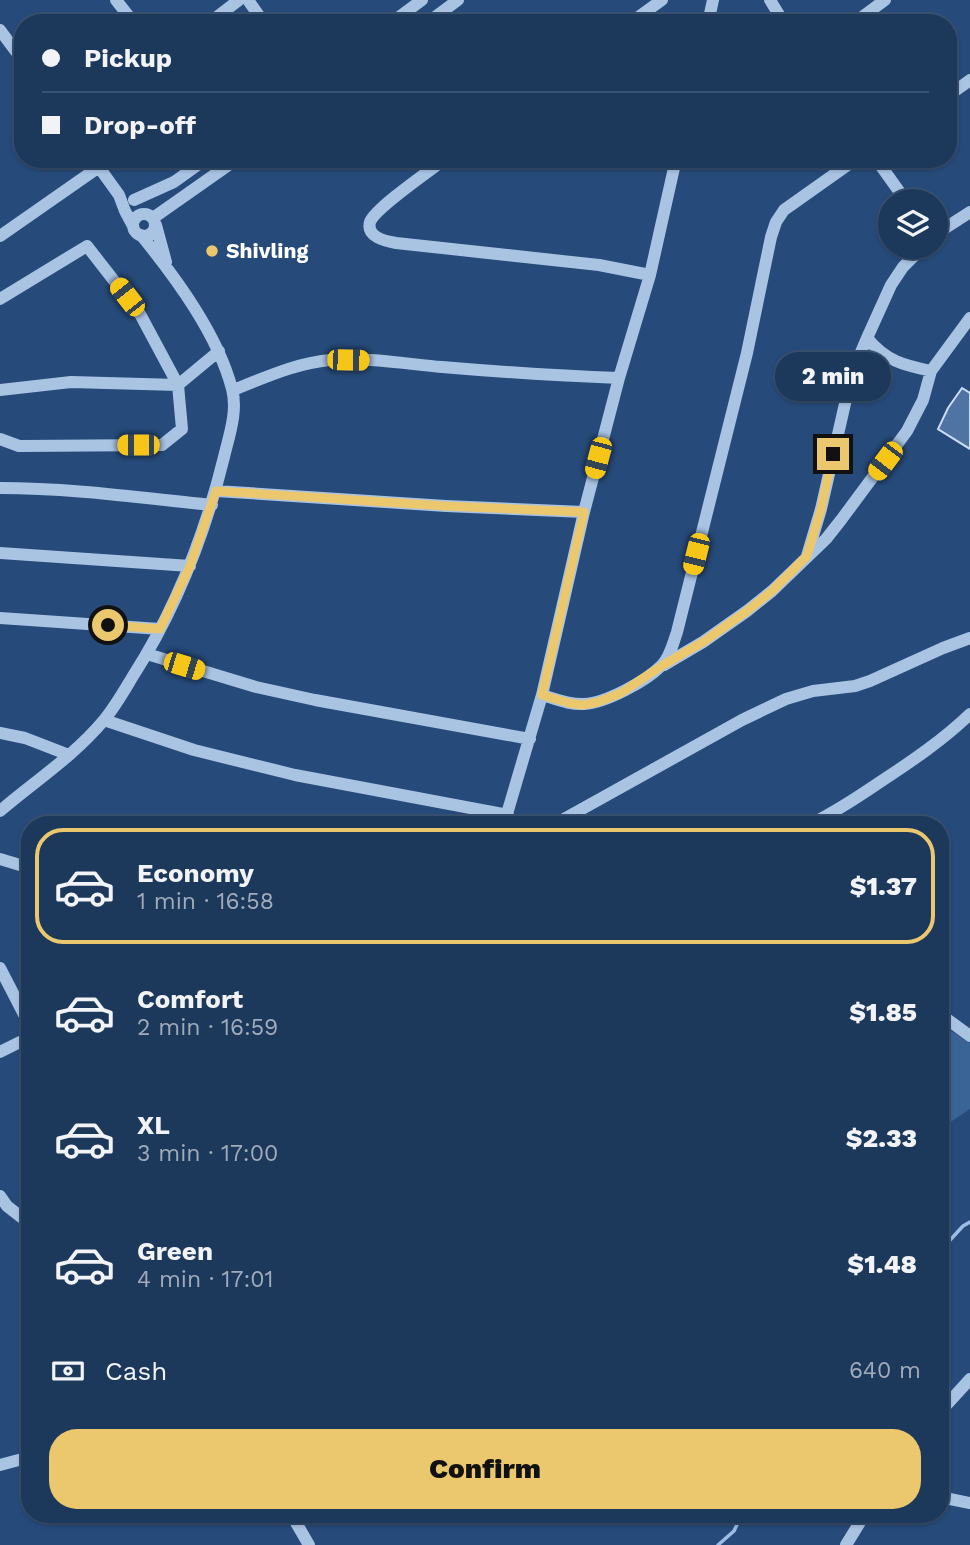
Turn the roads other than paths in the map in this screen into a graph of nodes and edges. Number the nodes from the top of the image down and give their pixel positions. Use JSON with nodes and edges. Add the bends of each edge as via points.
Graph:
{"nodes":[{"id":1,"x":239,"y":0,"type":"edge"},
{"id":2,"x":422,"y":0,"type":"edge"},
{"id":3,"x":458,"y":0,"type":"edge"},
{"id":4,"x":662,"y":0,"type":"edge"},
{"id":5,"x":885,"y":0,"type":"edge"},
{"id":6,"x":221,"y":14,"type":"edge"},
{"id":7,"x":403,"y":14,"type":"edge"},
{"id":8,"x":439,"y":14,"type":"edge"},
{"id":9,"x":643,"y":14,"type":"edge"},
{"id":10,"x":867,"y":14,"type":"edge"},
{"id":11,"x":0,"y":30,"type":"edge"},
{"id":12,"x":14,"y":49,"type":"edge"},
{"id":13,"x":89,"y":168,"type":"edge"},
{"id":14,"x":100,"y":168,"type":"edge"},
{"id":15,"x":194,"y":168,"type":"edge"},
{"id":16,"x":224,"y":168,"type":"edge"},
{"id":17,"x":433,"y":168,"type":"edge"},
{"id":18,"x":674,"y":168,"type":"edge"},
{"id":19,"x":843,"y":168,"type":"edge"},
{"id":20,"x":882,"y":168,"type":"edge"},
{"id":21,"x":897,"y":189,"type":"edge"},
{"id":22,"x":119,"y":195,"type":"junction"},
{"id":23,"x":134,"y":200,"type":"junction"},
{"id":24,"x":970,"y":212,"type":"edge"},
{"id":25,"x":153,"y":219,"type":"junction"},
{"id":26,"x":948,"y":226,"type":"edge"},
{"id":27,"x":137,"y":230,"type":"junction"},
{"id":28,"x":0,"y":236,"type":"edge"},
{"id":29,"x":911,"y":259,"type":"edge"},
{"id":30,"x":167,"y":266,"type":"junction"},
{"id":31,"x":650,"y":275,"type":"junction"},
{"id":32,"x":0,"y":299,"type":"edge"},
{"id":33,"x":970,"y":318,"type":"edge"},
{"id":34,"x":867,"y":338,"type":"junction"},
{"id":35,"x":219,"y":352,"type":"junction"},
{"id":36,"x":931,"y":372,"type":"junction"},
{"id":37,"x":619,"y":378,"type":"junction"},
{"id":38,"x":178,"y":385,"type":"junction"},
{"id":39,"x":0,"y":390,"type":"edge"},
{"id":40,"x":233,"y":390,"type":"junction"},
{"id":41,"x":0,"y":439,"type":"edge"},
{"id":42,"x":0,"y":488,"type":"edge"},
{"id":43,"x":216,"y":491,"type":"junction"},
{"id":44,"x":212,"y":505,"type":"junction"},
{"id":45,"x":584,"y":512,"type":"junction"},
{"id":46,"x":0,"y":553,"type":"edge"},
{"id":47,"x":807,"y":556,"type":"junction"},
{"id":48,"x":190,"y":566,"type":"junction"},
{"id":49,"x":0,"y":618,"type":"edge"},
{"id":50,"x":160,"y":629,"type":"junction"},
{"id":51,"x":970,"y":638,"type":"edge"},
{"id":52,"x":147,"y":654,"type":"junction"},
{"id":53,"x":663,"y":665,"type":"junction"},
{"id":54,"x":542,"y":695,"type":"junction"},
{"id":55,"x":970,"y":713,"type":"edge"},
{"id":56,"x":104,"y":720,"type":"junction"},
{"id":57,"x":0,"y":733,"type":"edge"},
{"id":58,"x":530,"y":739,"type":"junction"},
{"id":59,"x":69,"y":755,"type":"junction"},
{"id":60,"x":0,"y":811,"type":"edge"},
{"id":61,"x":487,"y":816,"type":"edge"},
{"id":62,"x":507,"y":816,"type":"edge"},
{"id":63,"x":569,"y":816,"type":"edge"},
{"id":64,"x":825,"y":816,"type":"edge"},
{"id":65,"x":0,"y":859,"type":"edge"},
{"id":66,"x":21,"y":865,"type":"edge"},
{"id":67,"x":0,"y":968,"type":"edge"},
{"id":68,"x":21,"y":1009,"type":"edge"},
{"id":69,"x":949,"y":1021,"type":"edge"},
{"id":70,"x":970,"y":1036,"type":"edge"},
{"id":71,"x":21,"y":1042,"type":"edge"},
{"id":72,"x":0,"y":1052,"type":"edge"},
{"id":73,"x":0,"y":1196,"type":"edge"},
{"id":74,"x":21,"y":1217,"type":"edge"},
{"id":75,"x":970,"y":1379,"type":"edge"},
{"id":76,"x":949,"y":1402,"type":"edge"},
{"id":77,"x":21,"y":1459,"type":"edge"},
{"id":78,"x":0,"y":1465,"type":"edge"},
{"id":79,"x":949,"y":1498,"type":"edge"},
{"id":80,"x":968,"y":1499,"type":"edge"},
{"id":81,"x":296,"y":1523,"type":"edge"},
{"id":82,"x":859,"y":1523,"type":"edge"},
{"id":83,"x":309,"y":1545,"type":"edge"},
{"id":84,"x":846,"y":1545,"type":"edge"}],
"edges":[{"from":1,"to":6,"type":"street"},
{"from":2,"to":7,"type":"street"},
{"from":3,"to":8,"type":"street"},
{"from":4,"to":9,"type":"street"},
{"from":5,"to":10,"type":"street"},
{"from":11,"to":12,"type":"street"},
{"from":13,"to":28,"type":"street"},
{"from":14,"to":22,"type":"street"},
{"from":15,"to":23,"type":"street","via":[[174,183]]},
{"from":16,"to":25,"type":"street"},
{"from":17,"to":31,"type":"street","via":[[373,216],[370,227],[377,238]]},
{"from":18,"to":31,"type":"street"},
{"from":19,"to":53,"type":"street","via":[[784,210],[776,222],[677,632]]},
{"from":20,"to":21,"type":"street"},
{"from":22,"to":23,"type":"street"},
{"from":22,"to":27,"type":"street"},
{"from":23,"to":25,"type":"street"},
{"from":24,"to":26,"type":"street"},
{"from":25,"to":27,"type":"street","via":[[137,216]]},
{"from":25,"to":27,"type":"street","via":[[152,233],[144,236]]},
{"from":25,"to":30,"type":"street"},
{"from":27,"to":30,"type":"street"},
{"from":29,"to":34,"type":"street","via":[[891,285]]},
{"from":30,"to":35,"type":"street"},
{"from":31,"to":37,"type":"street"},
{"from":32,"to":38,"type":"street","via":[[87,246],[140,314]]},
{"from":33,"to":36,"type":"street"},
{"from":34,"to":36,"type":"street","via":[[887,357]]},
{"from":34,"to":47,"type":"street","via":[[849,386]]},
{"from":35,"to":38,"type":"street"},
{"from":35,"to":40,"type":"street"},
{"from":36,"to":47,"type":"street","via":[[907,431],[826,539]]},
{"from":37,"to":40,"type":"street","via":[[330,360]]},
{"from":37,"to":45,"type":"street"},
{"from":38,"to":39,"type":"street","via":[[71,382]]},
{"from":38,"to":41,"type":"street","via":[[182,429],[162,445],[19,446]]},
{"from":40,"to":43,"type":"street","via":[[232,424]]},
{"from":42,"to":44,"type":"street"},
{"from":43,"to":44,"type":"street"},
{"from":43,"to":45,"type":"street"},
{"from":44,"to":48,"type":"street"},
{"from":45,"to":54,"type":"street"},
{"from":46,"to":48,"type":"street"},
{"from":47,"to":53,"type":"street","via":[[747,611]]},
{"from":48,"to":50,"type":"street"},
{"from":49,"to":50,"type":"street"},
{"from":50,"to":52,"type":"street"},
{"from":51,"to":63,"type":"street","via":[[855,686],[786,699]]},
{"from":52,"to":56,"type":"street"},
{"from":52,"to":58,"type":"street","via":[[256,687]]},
{"from":53,"to":54,"type":"street","via":[[621,693],[598,702],[582,705]]},
{"from":54,"to":58,"type":"street"},
{"from":55,"to":64,"type":"street","via":[[923,753]]},
{"from":56,"to":59,"type":"street"},
{"from":56,"to":61,"type":"street","via":[[194,750]]},
{"from":57,"to":59,"type":"street"},
{"from":58,"to":62,"type":"street"},
{"from":59,"to":60,"type":"street"},
{"from":65,"to":66,"type":"street"},
{"from":67,"to":68,"type":"street"},
{"from":69,"to":70,"type":"street"},
{"from":71,"to":72,"type":"street"},
{"from":73,"to":74,"type":"street"},
{"from":75,"to":76,"type":"street"},
{"from":77,"to":78,"type":"street"},
{"from":79,"to":80,"type":"street"},
{"from":81,"to":83,"type":"street"},
{"from":82,"to":84,"type":"street"}]}
